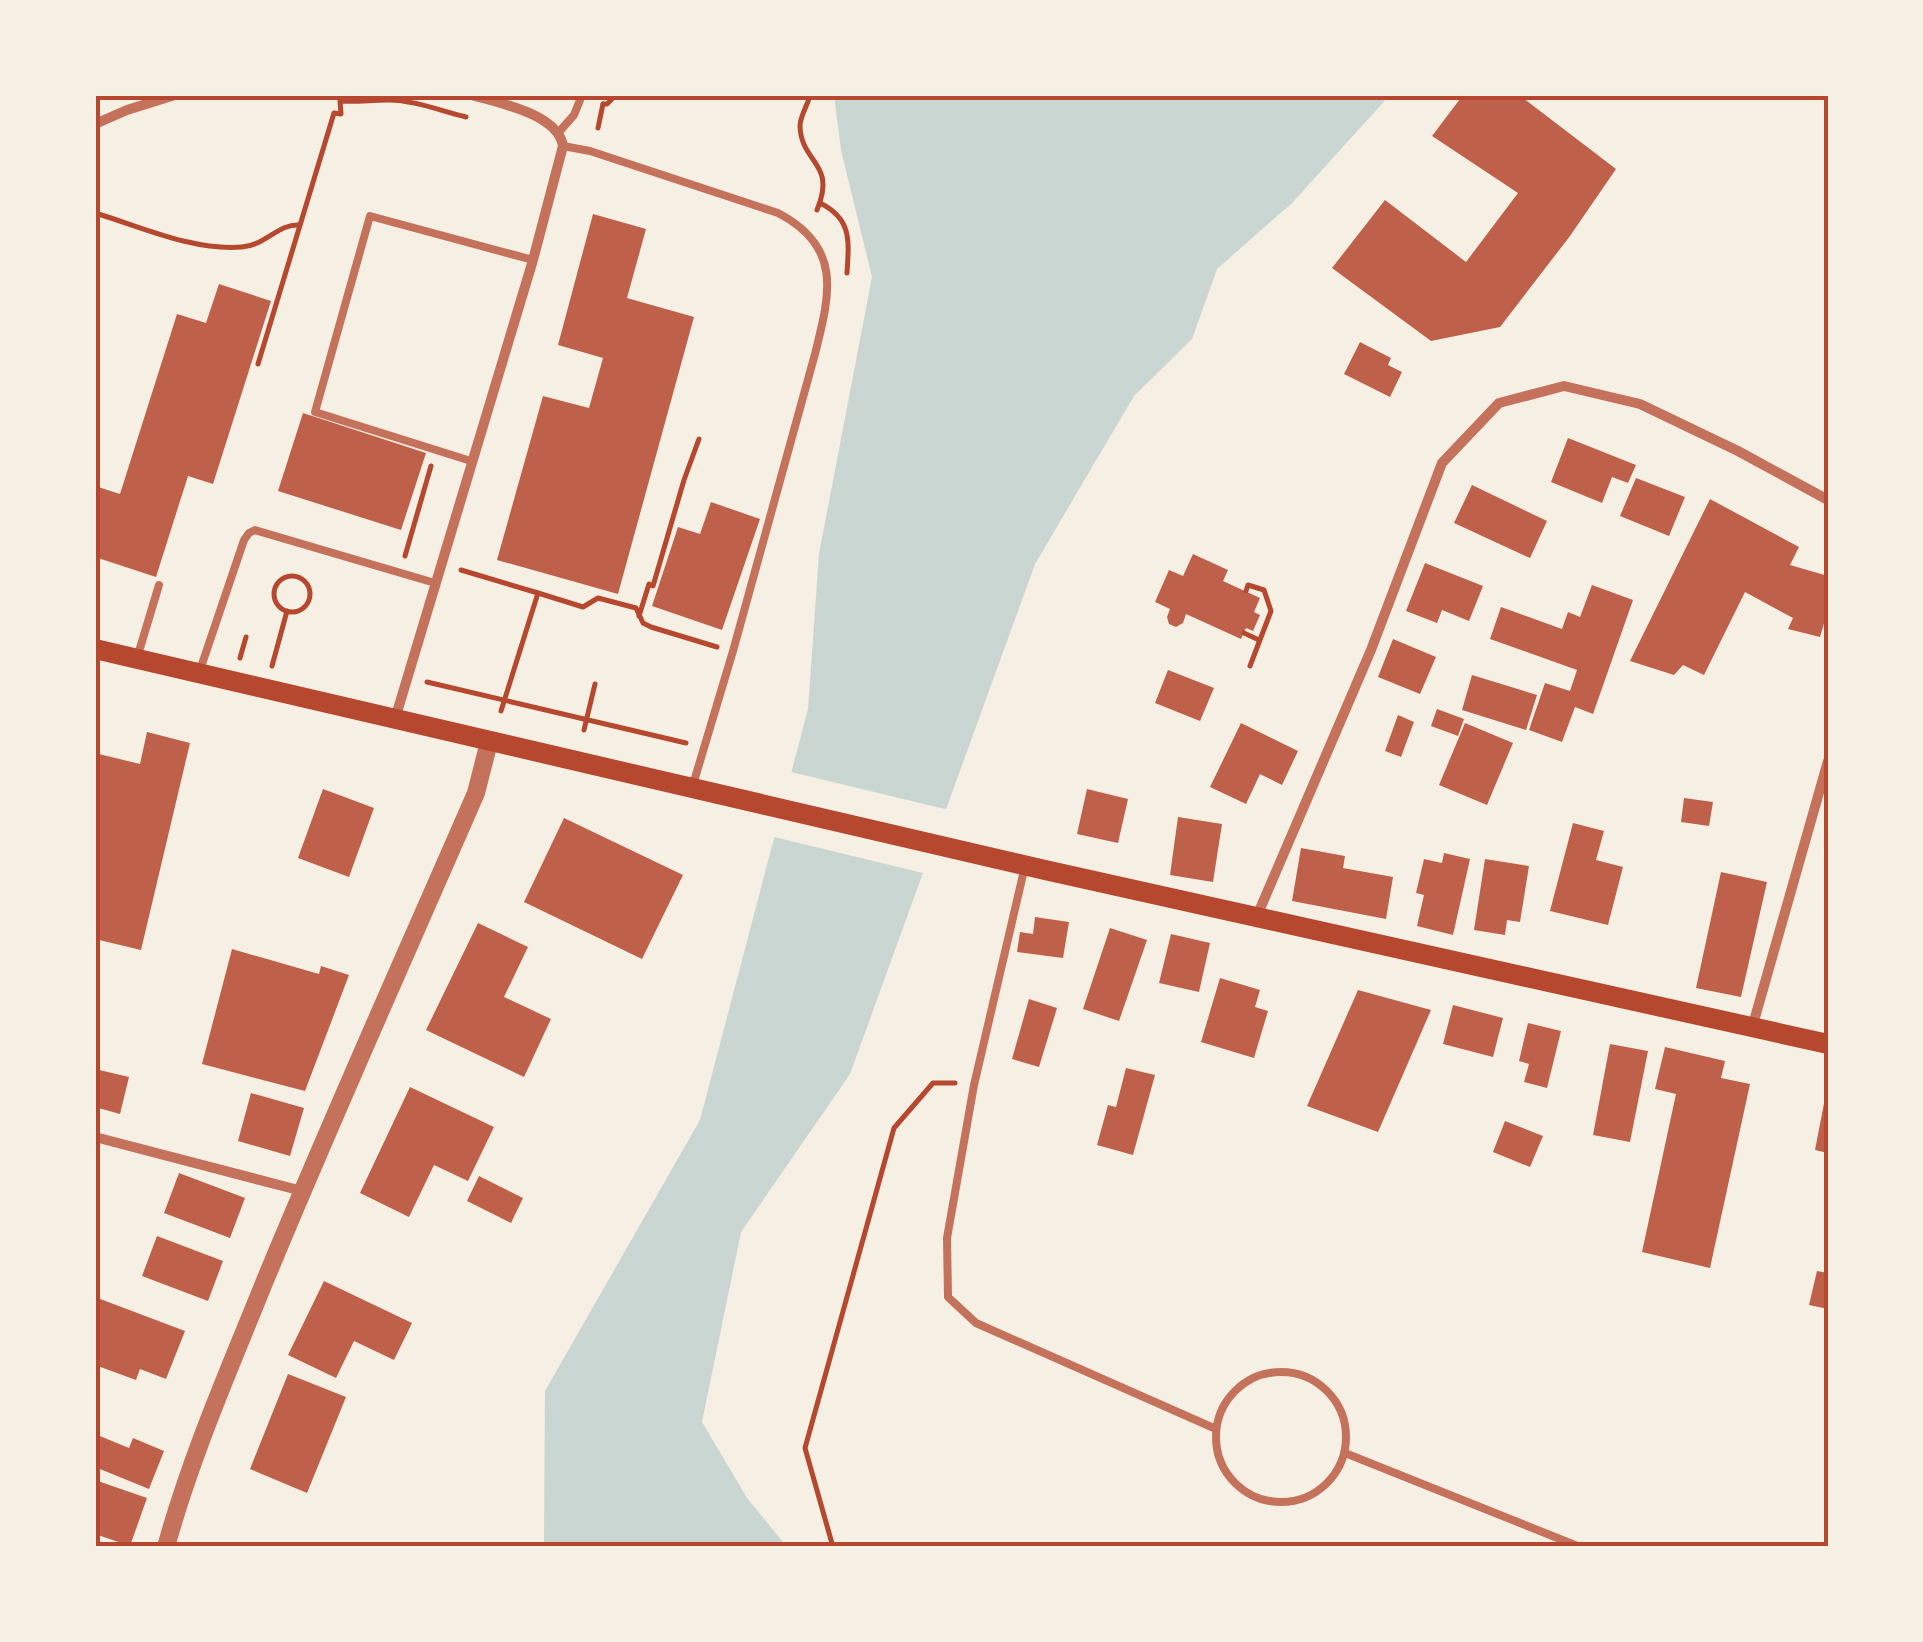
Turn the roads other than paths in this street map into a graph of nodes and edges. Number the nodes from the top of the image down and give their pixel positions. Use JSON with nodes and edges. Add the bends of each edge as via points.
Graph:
{"nodes":[{"id":1,"x":175,"y":95,"type":"edge"},
{"id":2,"x":472,"y":95,"type":"edge"},
{"id":3,"x":582,"y":95,"type":"edge"},
{"id":4,"x":95,"y":124,"type":"edge"},
{"id":5,"x":559,"y":132,"type":"junction"},
{"id":6,"x":562,"y":146,"type":"junction"},
{"id":7,"x":532,"y":260,"type":"junction"},
{"id":8,"x":471,"y":460,"type":"junction"},
{"id":9,"x":1828,"y":500,"type":"edge"},
{"id":10,"x":435,"y":583,"type":"junction"},
{"id":11,"x":159,"y":585,"type":"dead end"},
{"id":12,"x":95,"y":649,"type":"edge"},
{"id":13,"x":137,"y":658,"type":"junction"},
{"id":14,"x":199,"y":673,"type":"junction"},
{"id":15,"x":394,"y":720,"type":"junction"},
{"id":16,"x":489,"y":742,"type":"junction"},
{"id":17,"x":1828,"y":761,"type":"edge"},
{"id":18,"x":692,"y":788,"type":"junction"},
{"id":19,"x":1025,"y":865,"type":"junction"},
{"id":20,"x":1257,"y":916,"type":"junction"},
{"id":21,"x":1752,"y":1028,"type":"junction"},
{"id":22,"x":1828,"y":1044,"type":"edge"},
{"id":23,"x":95,"y":1137,"type":"edge"},
{"id":24,"x":302,"y":1191,"type":"junction"},
{"id":25,"x":1216,"y":1429,"type":"junction"},
{"id":26,"x":1345,"y":1453,"type":"junction"},
{"id":27,"x":166,"y":1547,"type":"edge"},
{"id":28,"x":1580,"y":1547,"type":"edge"}],
"edges":[{"from":1,"to":4,"type":"street"},
{"from":2,"to":5,"type":"street","via":[[540,118]]},
{"from":3,"to":5,"type":"lane"},
{"from":5,"to":6,"type":"street"},
{"from":6,"to":7,"type":"street"},
{"from":6,"to":18,"type":"lane","via":[[778,213],[811,236],[824,260],[825,314]]},
{"from":7,"to":8,"type":"street"},
{"from":7,"to":8,"type":"lane","via":[[370,216],[315,412]]},
{"from":8,"to":10,"type":"street"},
{"from":9,"to":20,"type":"street","via":[[1640,404],[1564,386],[1499,403],[1442,463],[1372,650]]},
{"from":10,"to":14,"type":"lane","via":[[256,530],[244,540]]},
{"from":10,"to":15,"type":"street"},
{"from":11,"to":13,"type":"lane"},
{"from":12,"to":13,"type":"main road"},
{"from":13,"to":14,"type":"main road"},
{"from":14,"to":15,"type":"main road"},
{"from":15,"to":16,"type":"main road"},
{"from":16,"to":18,"type":"main road"},
{"from":16,"to":24,"type":"street","via":[[476,792]]},
{"from":17,"to":21,"type":"street"},
{"from":18,"to":19,"type":"main road"},
{"from":19,"to":20,"type":"main road"},
{"from":19,"to":25,"type":"lane","via":[[974,1085],[948,1238],[948,1297],[976,1323]]},
{"from":20,"to":21,"type":"main road"},
{"from":21,"to":22,"type":"main road"},
{"from":23,"to":24,"type":"street"},
{"from":24,"to":27,"type":"street","via":[[205,1429]]},
{"from":25,"to":26,"type":"lane","via":[[1221,1462],[1239,1488],[1259,1499],[1308,1498],[1335,1475]]},
{"from":25,"to":26,"type":"lane","via":[[1237,1388],[1256,1376],[1296,1374],[1331,1394],[1344,1418]]},
{"from":26,"to":28,"type":"lane"}]}
